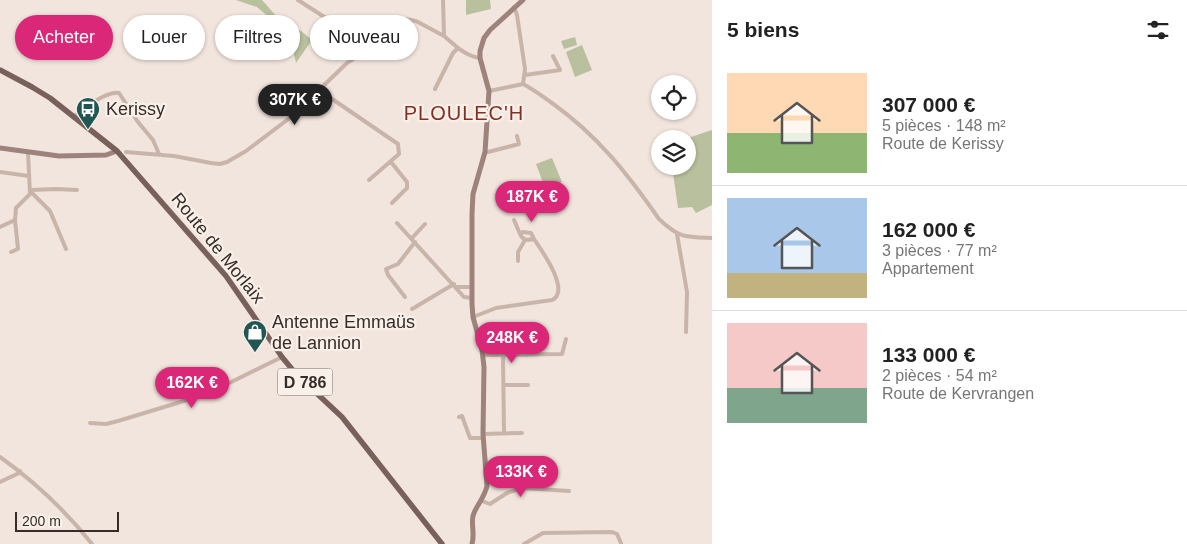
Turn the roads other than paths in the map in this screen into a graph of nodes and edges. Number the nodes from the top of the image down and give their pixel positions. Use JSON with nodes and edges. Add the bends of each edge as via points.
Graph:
{"nodes":[{"id":1,"x":298,"y":0,"type":"edge"},
{"id":2,"x":443,"y":0,"type":"edge"},
{"id":3,"x":523,"y":0,"type":"edge"},
{"id":4,"x":515,"y":4,"type":"edge"},
{"id":5,"x":321,"y":15,"type":"edge"},
{"id":6,"x":418,"y":22,"type":"edge"},
{"id":7,"x":444,"y":36,"type":"junction"},
{"id":8,"x":458,"y":48,"type":"junction"},
{"id":9,"x":552,"y":56,"type":"dead end"},
{"id":10,"x":480,"y":58,"type":"junction"},
{"id":11,"x":352,"y":60,"type":"edge"},
{"id":12,"x":0,"y":70,"type":"edge"},
{"id":13,"x":525,"y":75,"type":"junction"},
{"id":14,"x":522,"y":84,"type":"junction"},
{"id":15,"x":435,"y":89,"type":"dead end"},
{"id":16,"x":319,"y":90,"type":"junction"},
{"id":17,"x":489,"y":91,"type":"junction"},
{"id":18,"x":75,"y":116,"type":"junction"},
{"id":19,"x":517,"y":136,"type":"dead end"},
{"id":20,"x":0,"y":148,"type":"edge"},
{"id":21,"x":117,"y":151,"type":"junction"},
{"id":22,"x":28,"y":152,"type":"junction"},
{"id":23,"x":126,"y":152,"type":"dead end"},
{"id":24,"x":485,"y":152,"type":"junction"},
{"id":25,"x":159,"y":154,"type":"junction"},
{"id":26,"x":391,"y":162,"type":"junction"},
{"id":27,"x":0,"y":172,"type":"edge"},
{"id":28,"x":29,"y":176,"type":"junction"},
{"id":29,"x":369,"y":180,"type":"dead end"},
{"id":30,"x":77,"y":190,"type":"dead end"},
{"id":31,"x":31,"y":191,"type":"junction"},
{"id":32,"x":392,"y":204,"type":"dead end"},
{"id":33,"x":15,"y":220,"type":"junction"},
{"id":34,"x":514,"y":220,"type":"dead end"},
{"id":35,"x":397,"y":223,"type":"dead end"},
{"id":36,"x":425,"y":224,"type":"dead end"},
{"id":37,"x":0,"y":227,"type":"edge"},
{"id":38,"x":520,"y":234,"type":"junction"},
{"id":39,"x":677,"y":234,"type":"junction"},
{"id":40,"x":412,"y":238,"type":"junction"},
{"id":41,"x":712,"y":238,"type":"edge"},
{"id":42,"x":534,"y":239,"type":"junction"},
{"id":43,"x":525,"y":240,"type":"junction"},
{"id":44,"x":415,"y":242,"type":"junction"},
{"id":45,"x":66,"y":249,"type":"dead end"},
{"id":46,"x":12,"y":252,"type":"dead end"},
{"id":47,"x":518,"y":261,"type":"dead end"},
{"id":48,"x":455,"y":286,"type":"junction"},
{"id":49,"x":472,"y":287,"type":"junction"},
{"id":50,"x":404,"y":297,"type":"dead end"},
{"id":51,"x":472,"y":298,"type":"junction"},
{"id":52,"x":412,"y":309,"type":"dead end"},
{"id":53,"x":473,"y":317,"type":"junction"},
{"id":54,"x":500,"y":327,"type":"dead end"},
{"id":55,"x":527,"y":332,"type":"dead end"},
{"id":56,"x":686,"y":332,"type":"dead end"},
{"id":57,"x":566,"y":339,"type":"dead end"},
{"id":58,"x":527,"y":354,"type":"junction"},
{"id":59,"x":483,"y":355,"type":"junction"},
{"id":60,"x":502,"y":355,"type":"junction"},
{"id":61,"x":282,"y":356,"type":"junction"},
{"id":62,"x":528,"y":385,"type":"dead end"},
{"id":63,"x":504,"y":386,"type":"junction"},
{"id":64,"x":458,"y":417,"type":"dead end"},
{"id":65,"x":90,"y":423,"type":"dead end"},
{"id":66,"x":504,"y":433,"type":"junction"},
{"id":67,"x":522,"y":433,"type":"dead end"},
{"id":68,"x":483,"y":436,"type":"junction"},
{"id":69,"x":0,"y":457,"type":"edge"},
{"id":70,"x":20,"y":471,"type":"junction"},
{"id":71,"x":0,"y":482,"type":"edge"},
{"id":72,"x":568,"y":491,"type":"dead end"},
{"id":73,"x":482,"y":501,"type":"junction"},
{"id":74,"x":621,"y":543,"type":"dead end"},
{"id":75,"x":92,"y":544,"type":"edge"},
{"id":76,"x":442,"y":544,"type":"edge"},
{"id":77,"x":472,"y":544,"type":"edge"},
{"id":78,"x":524,"y":544,"type":"edge"}],
"edges":[{"from":1,"to":5,"type":"street"},
{"from":2,"to":7,"type":"street"},
{"from":3,"to":4,"type":"street"},
{"from":4,"to":10,"type":"street","via":[[484,38]]},
{"from":4,"to":13,"type":"street"},
{"from":6,"to":7,"type":"street"},
{"from":7,"to":8,"type":"street"},
{"from":8,"to":10,"type":"street","via":[[469,56]]},
{"from":8,"to":15,"type":"street"},
{"from":9,"to":13,"type":"street","via":[[560,70]]},
{"from":10,"to":17,"type":"street"},
{"from":11,"to":16,"type":"street"},
{"from":12,"to":18,"type":"main road","name":"Route de Morlaix","number":"D 786"},
{"from":13,"to":14,"type":"street"},
{"from":14,"to":17,"type":"street"},
{"from":14,"to":39,"type":"street","via":[[566,114],[601,145],[624,170],[659,219]]},
{"from":16,"to":25,"type":"street","via":[[292,117],[227,162],[211,163]]},
{"from":16,"to":26,"type":"street","via":[[398,144],[399,154]]},
{"from":17,"to":24,"type":"street"},
{"from":18,"to":21,"type":"main road","name":"Route de Morlaix","number":"D 786"},
{"from":18,"to":25,"type":"street","via":[[89,105],[114,92],[119,93],[154,140]]},
{"from":19,"to":24,"type":"street","via":[[520,144]]},
{"from":20,"to":22,"type":"street"},
{"from":21,"to":22,"type":"street","via":[[106,155]]},
{"from":21,"to":61,"type":"main road","name":"Route de Morlaix","number":"D 786","via":[[226,276]]},
{"from":22,"to":28,"type":"street"},
{"from":23,"to":25,"type":"street"},
{"from":24,"to":49,"type":"street","via":[[472,208]]},
{"from":26,"to":29,"type":"street"},
{"from":26,"to":32,"type":"street","via":[[407,182],[407,188]]},
{"from":27,"to":28,"type":"street"},
{"from":28,"to":31,"type":"street"},
{"from":30,"to":31,"type":"street"},
{"from":31,"to":33,"type":"street","via":[[16,208]]},
{"from":31,"to":45,"type":"street","via":[[50,211]]},
{"from":33,"to":37,"type":"street"},
{"from":33,"to":46,"type":"street","via":[[18,249]]},
{"from":34,"to":38,"type":"street"},
{"from":35,"to":40,"type":"street"},
{"from":36,"to":40,"type":"street"},
{"from":38,"to":42,"type":"street","via":[[528,232]]},
{"from":38,"to":43,"type":"street"},
{"from":39,"to":41,"type":"street"},
{"from":39,"to":56,"type":"street","via":[[688,292]]},
{"from":40,"to":44,"type":"street"},
{"from":42,"to":43,"type":"street"},
{"from":42,"to":53,"type":"street","via":[[559,287],[557,298],[496,308]]},
{"from":43,"to":47,"type":"street","via":[[518,252]]},
{"from":44,"to":48,"type":"street"},
{"from":44,"to":50,"type":"street","via":[[398,264],[386,269]]},
{"from":48,"to":49,"type":"street"},
{"from":48,"to":51,"type":"street","via":[[464,296]]},
{"from":48,"to":52,"type":"street"},
{"from":49,"to":51,"type":"street"},
{"from":51,"to":53,"type":"street"},
{"from":53,"to":59,"type":"street"},
{"from":54,"to":60,"type":"street"},
{"from":55,"to":58,"type":"street"},
{"from":57,"to":58,"type":"street","via":[[562,354]]},
{"from":58,"to":60,"type":"street"},
{"from":59,"to":60,"type":"street"},
{"from":59,"to":68,"type":"street"},
{"from":60,"to":63,"type":"street"},
{"from":61,"to":65,"type":"street","via":[[193,399],[106,424]]},
{"from":61,"to":76,"type":"main road","name":"Route de Morlaix","number":"D 786","via":[[296,374],[342,416]]},
{"from":62,"to":63,"type":"street"},
{"from":63,"to":66,"type":"street"},
{"from":64,"to":68,"type":"street","via":[[462,416],[470,438]]},
{"from":66,"to":67,"type":"street"},
{"from":66,"to":68,"type":"street"},
{"from":68,"to":73,"type":"street","via":[[487,486]]},
{"from":69,"to":70,"type":"street"},
{"from":70,"to":71,"type":"street"},
{"from":70,"to":75,"type":"street","via":[[52,498]]},
{"from":72,"to":73,"type":"street","via":[[522,488],[490,504]]},
{"from":73,"to":77,"type":"street","via":[[473,516]]},
{"from":74,"to":78,"type":"street","via":[[617,534],[612,532],[543,533]]}]}
